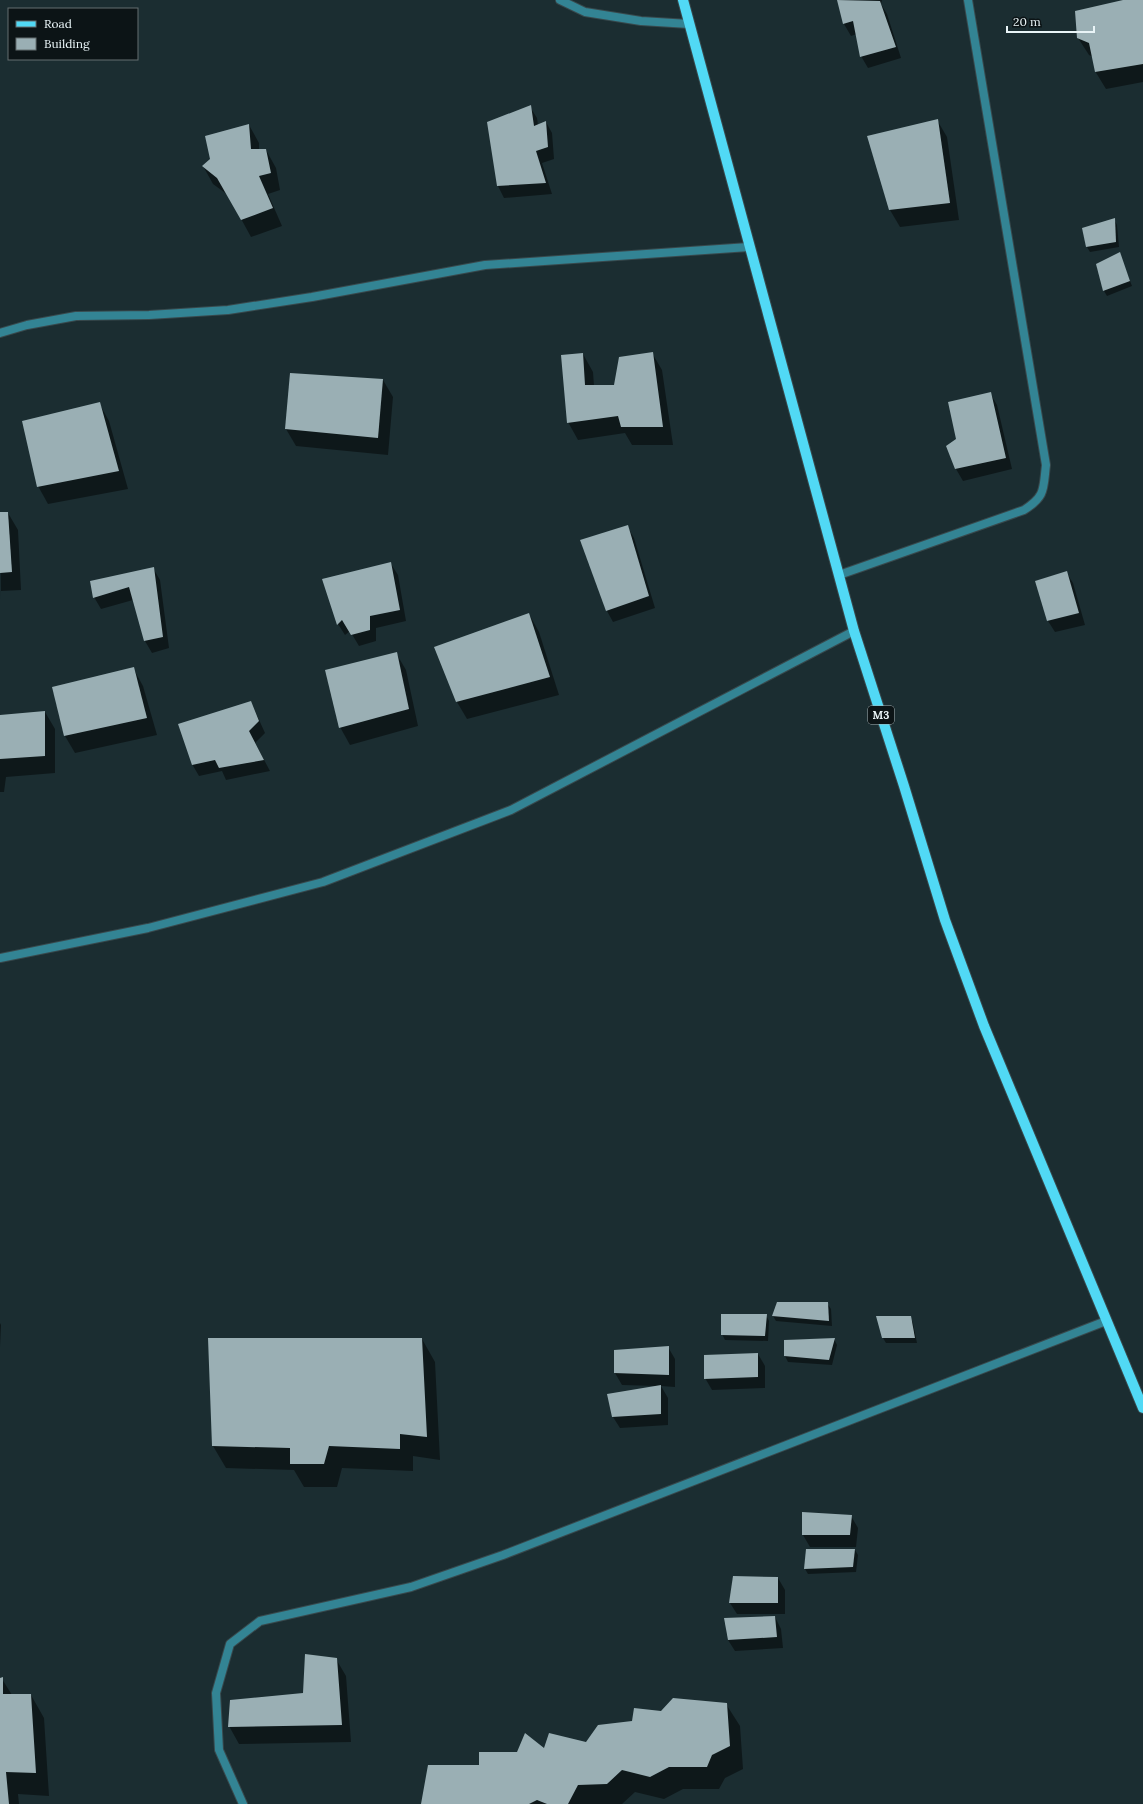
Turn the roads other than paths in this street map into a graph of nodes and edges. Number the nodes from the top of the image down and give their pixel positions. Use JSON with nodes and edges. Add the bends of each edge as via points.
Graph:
{"nodes":[{"id":1,"x":560,"y":0,"type":"edge"},
{"id":2,"x":683,"y":0,"type":"edge"},
{"id":3,"x":968,"y":0,"type":"edge"},
{"id":4,"x":690,"y":24,"type":"junction"},
{"id":5,"x":749,"y":247,"type":"junction"},
{"id":6,"x":0,"y":333,"type":"edge"},
{"id":7,"x":839,"y":575,"type":"junction"},
{"id":8,"x":854,"y":631,"type":"junction"},
{"id":9,"x":0,"y":958,"type":"edge"},
{"id":10,"x":1106,"y":1321,"type":"junction"},
{"id":11,"x":1143,"y":1408,"type":"edge"},
{"id":12,"x":243,"y":1804,"type":"edge"}],
"edges":[{"from":1,"to":4,"type":"street","via":[[585,12],[641,21]]},
{"from":2,"to":4,"type":"main road","number":"M3"},
{"from":3,"to":7,"type":"street","via":[[1046,466],[1043,492],[1036,503],[1024,510]]},
{"from":4,"to":5,"type":"main road","number":"M3"},
{"from":5,"to":6,"type":"street","via":[[485,265],[228,310],[76,316]]},
{"from":5,"to":7,"type":"main road","number":"M3"},
{"from":7,"to":8,"type":"main road","number":"M3"},
{"from":8,"to":9,"type":"street","via":[[511,810],[323,882],[148,928]]},
{"from":8,"to":10,"type":"main road","number":"M3","via":[[945,920],[984,1026]]},
{"from":10,"to":11,"type":"main road","number":"M3"},
{"from":10,"to":12,"type":"street","via":[[503,1555],[411,1587],[260,1621],[230,1644],[216,1693],[219,1750]]}]}
